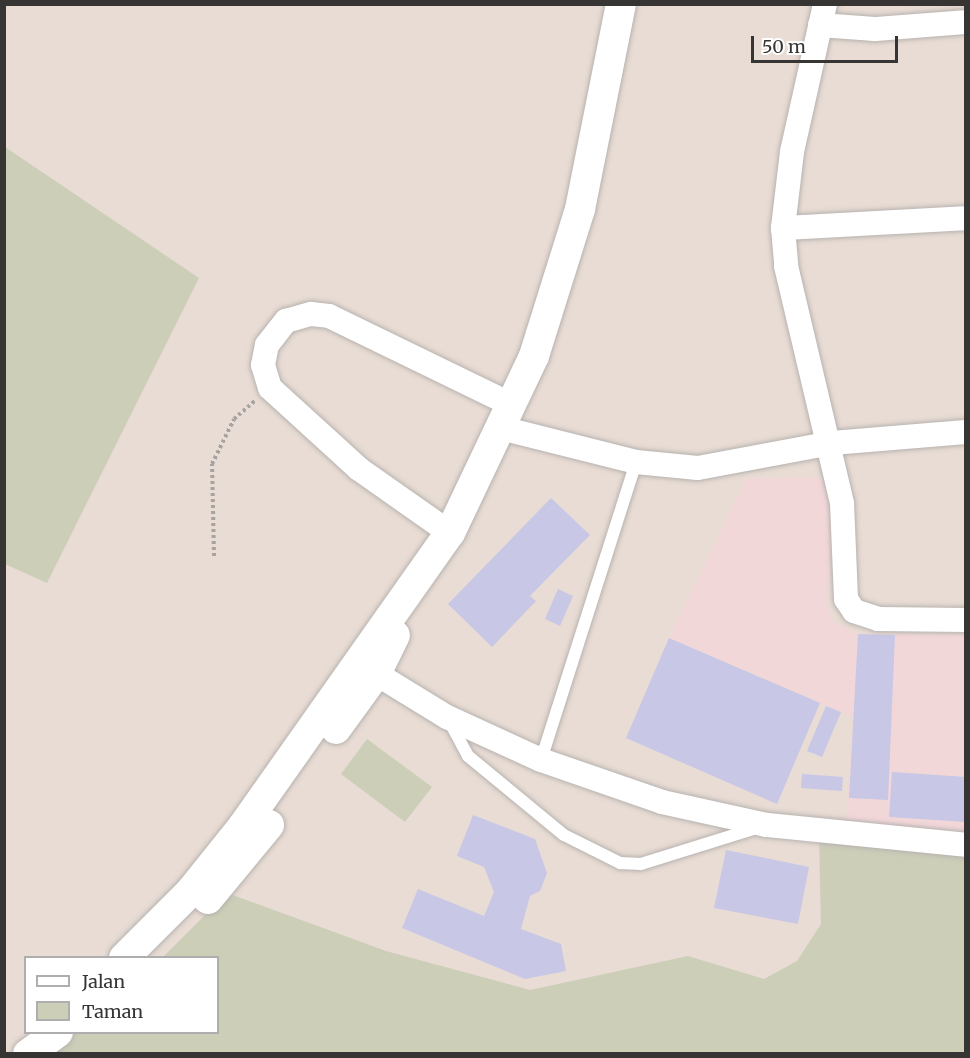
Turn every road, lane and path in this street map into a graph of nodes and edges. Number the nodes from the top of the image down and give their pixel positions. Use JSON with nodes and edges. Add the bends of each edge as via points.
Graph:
{"nodes":[{"id":1,"x":621,"y":4,"type":"edge"},
{"id":2,"x":823,"y":15,"type":"edge"},
{"id":3,"x":966,"y":22,"type":"edge"},
{"id":4,"x":966,"y":218,"type":"edge"},
{"id":5,"x":783,"y":228,"type":"junction"},
{"id":6,"x":270,"y":388,"type":"junction"},
{"id":7,"x":507,"y":416,"type":"junction"},
{"id":8,"x":966,"y":432,"type":"edge"},
{"id":9,"x":832,"y":443,"type":"junction"},
{"id":10,"x":636,"y":462,"type":"junction"},
{"id":11,"x":450,"y":533,"type":"junction"},
{"id":12,"x":214,"y":556,"type":"dead end"},
{"id":13,"x":966,"y":620,"type":"edge"},
{"id":14,"x":367,"y":668,"type":"junction"},
{"id":15,"x":447,"y":717,"type":"junction"},
{"id":16,"x":541,"y":760,"type":"junction"},
{"id":17,"x":767,"y":825,"type":"junction"},
{"id":18,"x":966,"y":845,"type":"edge"},
{"id":19,"x":125,"y":956,"type":"edge"},
{"id":20,"x":153,"y":956,"type":"edge"},
{"id":21,"x":27,"y":1034,"type":"edge"},
{"id":22,"x":55,"y":1034,"type":"edge"},
{"id":23,"x":4,"y":1051,"type":"edge"},
{"id":24,"x":28,"y":1053,"type":"edge"}],
"edges":[{"from":1,"to":7,"type":"street","via":[[580,209],[534,356]]},
{"from":2,"to":3,"type":"street","via":[[875,29]]},
{"from":2,"to":5,"type":"street","via":[[792,152]]},
{"from":4,"to":5,"type":"street"},
{"from":5,"to":9,"type":"street","via":[[786,266]]},
{"from":6,"to":7,"type":"street","via":[[263,365],[267,345],[286,321],[311,314],[408,350]]},
{"from":6,"to":11,"type":"street","via":[[359,469]]},
{"from":6,"to":12,"type":"path","via":[[234,419],[218,448],[210,511]]},
{"from":7,"to":10,"type":"street"},
{"from":7,"to":11,"type":"street"},
{"from":8,"to":9,"type":"street"},
{"from":9,"to":10,"type":"street","via":[[698,468]]},
{"from":9,"to":13,"type":"street","via":[[842,503],[846,599],[854,611],[878,619]]},
{"from":10,"to":16,"type":"lane"},
{"from":11,"to":14,"type":"street"},
{"from":14,"to":15,"type":"street"},
{"from":14,"to":19,"type":"street","via":[[191,891]]},
{"from":14,"to":20,"type":"street","via":[[240,863]]},
{"from":15,"to":16,"type":"street"},
{"from":15,"to":17,"type":"lane","via":[[468,756],[564,835],[620,863],[651,862]]},
{"from":16,"to":17,"type":"street","via":[[662,802]]},
{"from":17,"to":18,"type":"street"},
{"from":21,"to":23,"type":"street"},
{"from":22,"to":24,"type":"street"}]}
